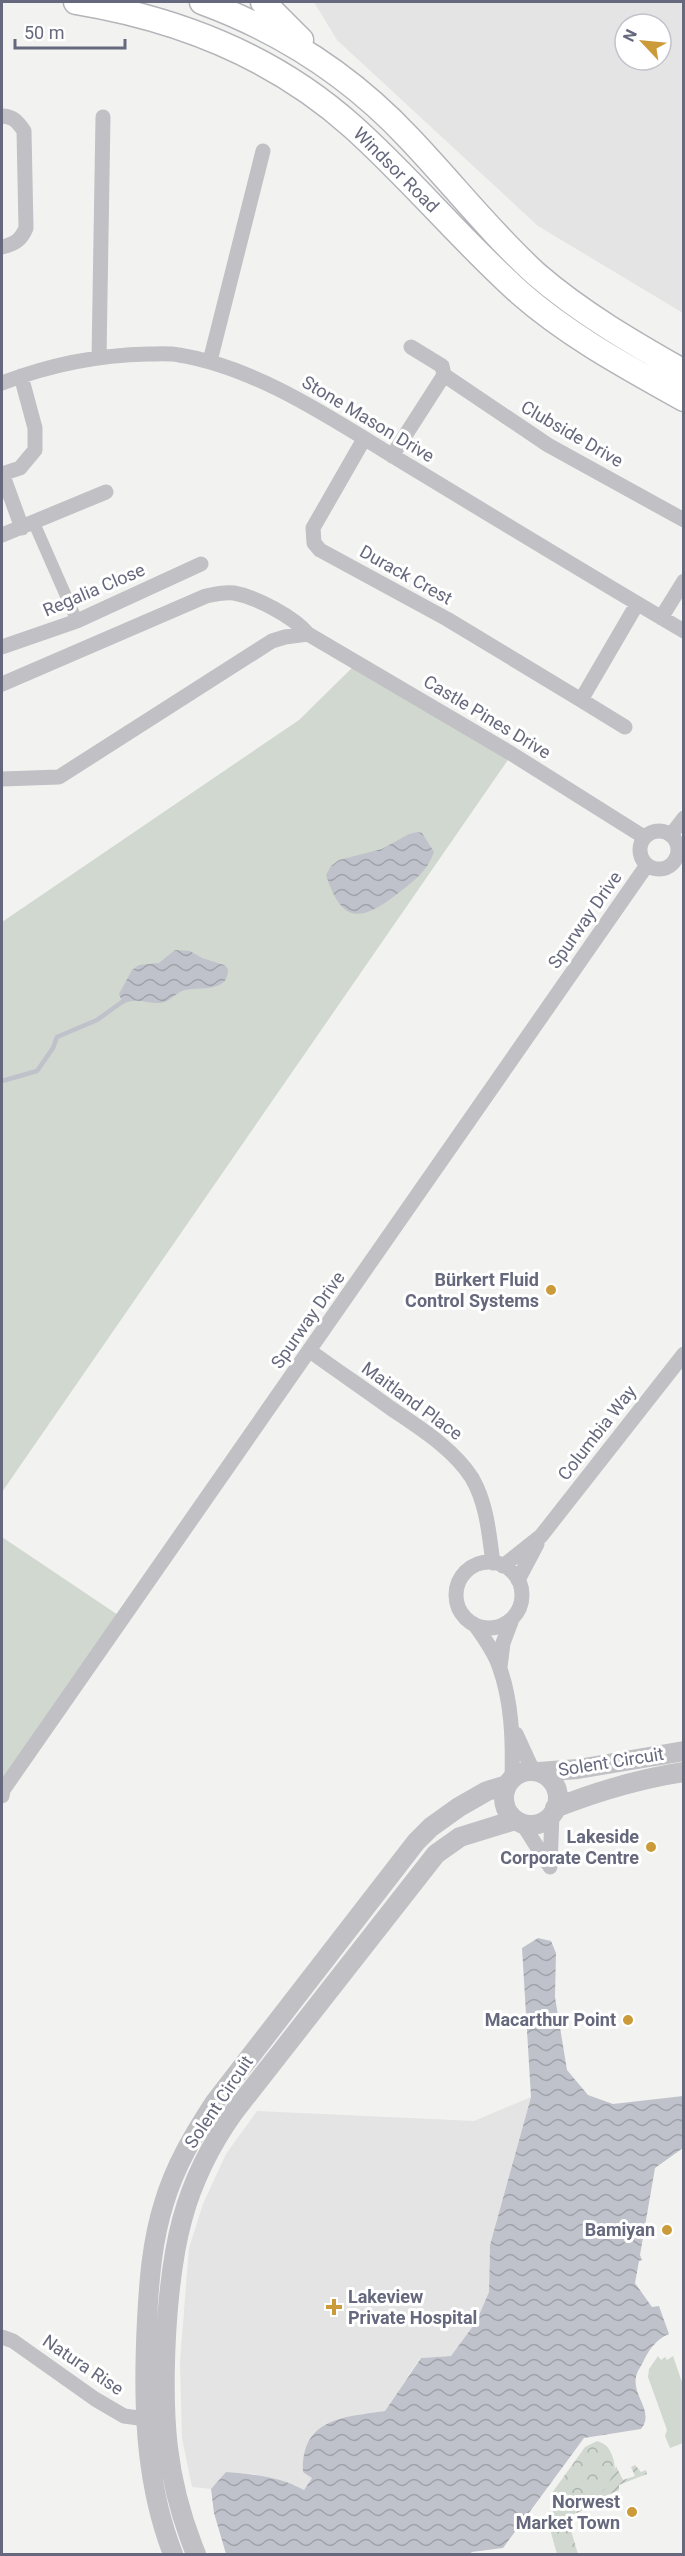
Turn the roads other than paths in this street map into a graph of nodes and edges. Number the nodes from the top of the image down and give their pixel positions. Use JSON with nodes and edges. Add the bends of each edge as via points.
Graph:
{"nodes":[{"id":1,"x":76,"y":2,"type":"edge"},
{"id":2,"x":202,"y":2,"type":"edge"},
{"id":3,"x":263,"y":2,"type":"edge"},
{"id":4,"x":150,"y":9,"type":"edge"},
{"id":5,"x":325,"y":63,"type":"junction"},
{"id":6,"x":2,"y":116,"type":"edge"},
{"id":7,"x":103,"y":117,"type":"dead end"},
{"id":8,"x":262,"y":151,"type":"dead end"},
{"id":9,"x":2,"y":247,"type":"edge"},
{"id":10,"x":411,"y":347,"type":"dead end"},
{"id":11,"x":99,"y":358,"type":"junction"},
{"id":12,"x":210,"y":361,"type":"junction"},
{"id":13,"x":684,"y":372,"type":"edge"},
{"id":14,"x":444,"y":375,"type":"junction"},
{"id":15,"x":21,"y":376,"type":"junction"},
{"id":16,"x":2,"y":383,"type":"edge"},
{"id":17,"x":684,"y":399,"type":"edge"},
{"id":18,"x":364,"y":439,"type":"junction"},
{"id":19,"x":392,"y":456,"type":"junction"},
{"id":20,"x":2,"y":474,"type":"edge"},
{"id":21,"x":106,"y":492,"type":"dead end"},
{"id":22,"x":684,"y":520,"type":"edge"},
{"id":23,"x":28,"y":525,"type":"junction"},
{"id":24,"x":2,"y":535,"type":"edge"},
{"id":25,"x":201,"y":564,"type":"dead end"},
{"id":26,"x":684,"y":581,"type":"edge"},
{"id":27,"x":637,"y":604,"type":"junction"},
{"id":28,"x":661,"y":618,"type":"junction"},
{"id":29,"x":77,"y":621,"type":"junction"},
{"id":30,"x":684,"y":631,"type":"edge"},
{"id":31,"x":308,"y":634,"type":"junction"},
{"id":32,"x":2,"y":647,"type":"edge"},
{"id":33,"x":2,"y":684,"type":"edge"},
{"id":34,"x":581,"y":700,"type":"junction"},
{"id":35,"x":625,"y":727,"type":"dead end"},
{"id":36,"x":2,"y":779,"type":"edge"},
{"id":37,"x":684,"y":818,"type":"edge"},
{"id":38,"x":671,"y":835,"type":"junction"},
{"id":39,"x":644,"y":837,"type":"junction"},
{"id":40,"x":647,"y":865,"type":"junction"},
{"id":41,"x":310,"y":1351,"type":"junction"},
{"id":42,"x":684,"y":1354,"type":"edge"},
{"id":43,"x":541,"y":1536,"type":"junction"},
{"id":44,"x":498,"y":1564,"type":"junction"},
{"id":45,"x":518,"y":1580,"type":"junction"},
{"id":46,"x":512,"y":1619,"type":"junction"},
{"id":47,"x":475,"y":1625,"type":"junction"},
{"id":48,"x":500,"y":1667,"type":"junction"},
{"id":49,"x":512,"y":1726,"type":"junction"},
{"id":50,"x":684,"y":1751,"type":"edge"},
{"id":51,"x":536,"y":1772,"type":"junction"},
{"id":52,"x":684,"y":1772,"type":"edge"},
{"id":53,"x":510,"y":1781,"type":"junction"},
{"id":54,"x":2,"y":1796,"type":"edge"},
{"id":55,"x":554,"y":1811,"type":"junction"},
{"id":56,"x":519,"y":1822,"type":"junction"},
{"id":57,"x":2,"y":2337,"type":"edge"},
{"id":58,"x":146,"y":2419,"type":"junction"},
{"id":59,"x":173,"y":2554,"type":"edge"},
{"id":60,"x":196,"y":2554,"type":"edge"}],
"edges":[{"from":1,"to":4,"type":"main road","name":"Windsor Road"},
{"from":2,"to":5,"type":"main road","name":"Windsor Road","via":[[261,27]]},
{"from":3,"to":5,"type":"main road"},
{"from":4,"to":17,"type":"main road","name":"Windsor Road","via":[[261,62],[318,99],[360,134],[544,313],[611,359]]},
{"from":5,"to":13,"type":"main road","name":"Windsor Road","via":[[409,137],[492,232],[537,274],[595,318]]},
{"from":6,"to":9,"type":"street","via":[[18,121],[24,131],[26,228],[22,238]]},
{"from":7,"to":11,"type":"street"},
{"from":8,"to":12,"type":"street"},
{"from":10,"to":14,"type":"street","name":"Clubside Drive","via":[[442,366]]},
{"from":11,"to":12,"type":"street","name":"Stone Mason Drive","via":[[177,354]]},
{"from":11,"to":15,"type":"street","name":"Stone Mason Drive","via":[[41,368]]},
{"from":12,"to":18,"type":"street","name":"Stone Mason Drive","via":[[277,388]]},
{"from":14,"to":19,"type":"street"},
{"from":14,"to":22,"type":"street","name":"Clubside Drive","via":[[540,440]]},
{"from":15,"to":16,"type":"street","name":"Stone Mason Drive"},
{"from":15,"to":20,"type":"street","via":[[35,428],[35,450],[20,468]]},
{"from":18,"to":19,"type":"street","name":"Stone Mason Drive"},
{"from":18,"to":34,"type":"street","name":"Durack Crest","via":[[313,528],[314,543]]},
{"from":19,"to":27,"type":"street","name":"Stone Mason Drive"},
{"from":20,"to":23,"type":"street"},
{"from":21,"to":23,"type":"street"},
{"from":23,"to":24,"type":"street"},
{"from":23,"to":29,"type":"street"},
{"from":25,"to":29,"type":"street","name":"Regalia Close"},
{"from":26,"to":28,"type":"street"},
{"from":27,"to":28,"type":"street","name":"Stone Mason Drive"},
{"from":27,"to":34,"type":"street"},
{"from":28,"to":30,"type":"street","name":"Stone Mason Drive"},
{"from":29,"to":32,"type":"street","name":"Regalia Close"},
{"from":31,"to":33,"type":"street","name":"Castle Pines Drive","via":[[300,624],[258,602],[236,593],[216,593]]},
{"from":31,"to":36,"type":"street","via":[[272,641],[59,777]]},
{"from":31,"to":39,"type":"street","name":"Castle Pines Drive"},
{"from":34,"to":35,"type":"street","name":"Durack Crest"},
{"from":37,"to":38,"type":"street"},
{"from":38,"to":39,"type":"street","via":[[663,830]]},
{"from":38,"to":40,"type":"street","via":[[678,846],[676,859],[666,868]]},
{"from":39,"to":40,"type":"street","via":[[639,849]]},
{"from":40,"to":41,"type":"street","name":"Spurway Drive"},
{"from":41,"to":44,"type":"street","name":"Maitland Place","via":[[456,1458],[480,1497]]},
{"from":41,"to":54,"type":"street","name":"Spurway Drive"},
{"from":42,"to":43,"type":"street","name":"Columbia Way"},
{"from":43,"to":44,"type":"street","name":"Columbia Way"},
{"from":43,"to":45,"type":"street","name":"Columbia Way"},
{"from":44,"to":45,"type":"street"},
{"from":44,"to":47,"type":"street","via":[[471,1567],[458,1585],[460,1613]]},
{"from":45,"to":46,"type":"street","via":[[521,1600]]},
{"from":46,"to":47,"type":"street","via":[[495,1628]]},
{"from":46,"to":48,"type":"street"},
{"from":47,"to":48,"type":"street"},
{"from":48,"to":49,"type":"street"},
{"from":49,"to":51,"type":"street"},
{"from":49,"to":53,"type":"street"},
{"from":50,"to":51,"type":"street","name":"Solent Circuit"},
{"from":51,"to":53,"type":"street","via":[[519,1773]]},
{"from":51,"to":55,"type":"street","via":[[547,1776],[557,1791]]},
{"from":52,"to":55,"type":"street","name":"Solent Circuit","via":[[600,1790]]},
{"from":53,"to":56,"type":"street","via":[[504,1794],[505,1804]]},
{"from":53,"to":58,"type":"street","name":"Solent Circuit","via":[[459,1807],[416,1842],[215,2102],[191,2139],[173,2177],[156,2231],[147,2312]]},
{"from":55,"to":56,"type":"street","via":[[533,1825]]},
{"from":55,"to":56,"type":"street","via":[[550,1867]]},
{"from":56,"to":60,"type":"street","name":"Solent Circuit","via":[[460,1837],[431,1860],[234,2112],[201,2166],[181,2218],[175,2247],[163,2398],[173,2484]]},
{"from":57,"to":58,"type":"street","name":"Natura Rise","via":[[124,2416]]},
{"from":58,"to":59,"type":"street","name":"Solent Circuit","via":[[157,2497]]}]}
